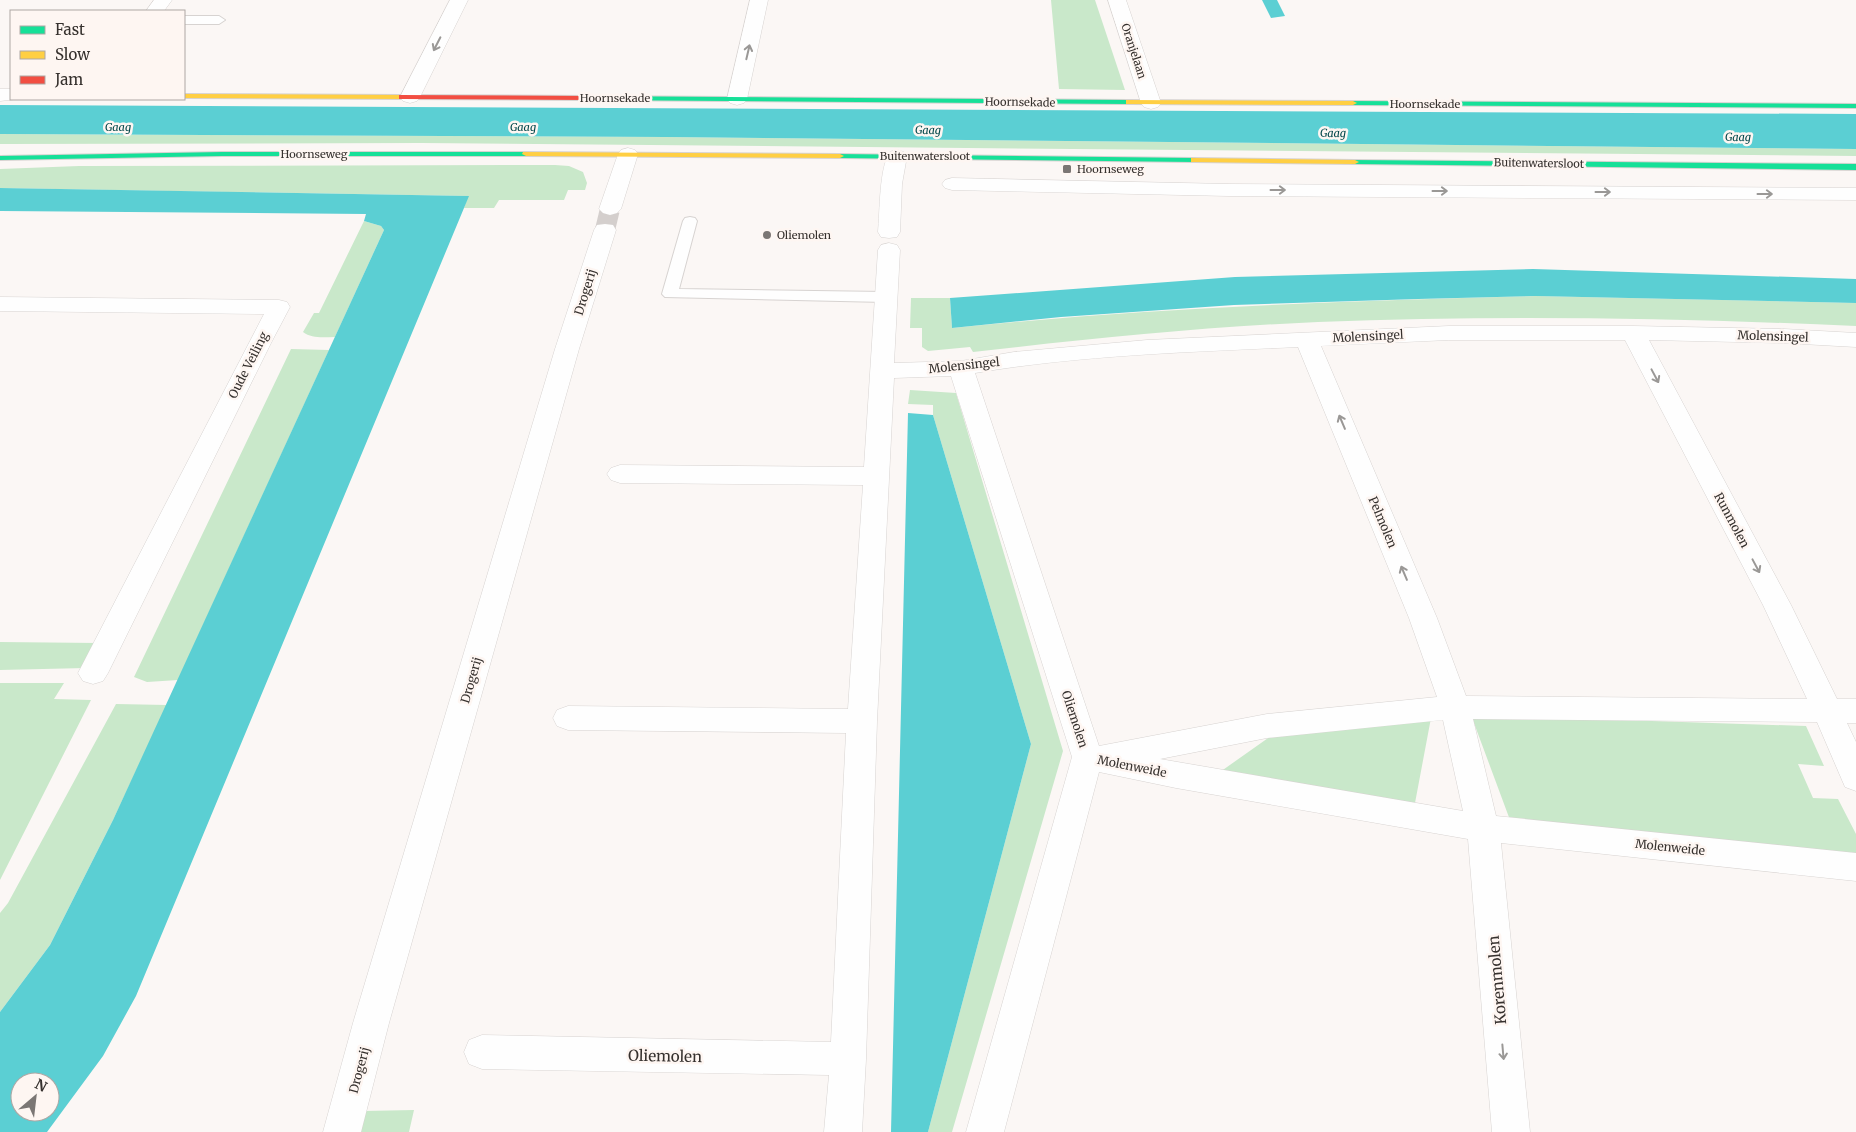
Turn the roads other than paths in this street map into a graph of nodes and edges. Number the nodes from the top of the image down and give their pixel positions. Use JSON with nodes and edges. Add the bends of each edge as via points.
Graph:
{"nodes":[{"id":1,"x":459,"y":0,"type":"edge"},
{"id":2,"x":759,"y":0,"type":"edge"},
{"id":3,"x":1117,"y":0,"type":"edge"},
{"id":4,"x":185,"y":20,"type":"edge"},
{"id":5,"x":220,"y":20,"type":"dead end"},
{"id":6,"x":185,"y":96,"type":"edge"},
{"id":7,"x":410,"y":97,"type":"junction"},
{"id":8,"x":737,"y":99,"type":"junction"},
{"id":9,"x":1151,"y":103,"type":"junction"},
{"id":10,"x":1856,"y":106,"type":"edge"},
{"id":11,"x":628,"y":154,"type":"junction"},
{"id":12,"x":897,"y":156,"type":"junction"},
{"id":13,"x":0,"y":158,"type":"edge"},
{"id":14,"x":1223,"y":160,"type":"junction"},
{"id":15,"x":1856,"y":166,"type":"edge"},
{"id":16,"x":952,"y":184,"type":"dead end"},
{"id":17,"x":1229,"y":190,"type":"junction"},
{"id":18,"x":1856,"y":194,"type":"edge"},
{"id":19,"x":690,"y":221,"type":"dead end"},
{"id":20,"x":886,"y":297,"type":"junction"},
{"id":21,"x":0,"y":304,"type":"edge"},
{"id":22,"x":1633,"y":333,"type":"junction"},
{"id":23,"x":1306,"y":339,"type":"junction"},
{"id":24,"x":1856,"y":340,"type":"edge"},
{"id":25,"x":961,"y":368,"type":"junction"},
{"id":26,"x":881,"y":371,"type":"junction"},
{"id":27,"x":620,"y":474,"type":"dead end"},
{"id":28,"x":875,"y":476,"type":"junction"},
{"id":29,"x":94,"y":673,"type":"dead end"},
{"id":30,"x":1455,"y":707,"type":"junction"},
{"id":31,"x":1841,"y":710,"type":"edge"},
{"id":32,"x":568,"y":718,"type":"dead end"},
{"id":33,"x":862,"y":721,"type":"junction"},
{"id":34,"x":1087,"y":757,"type":"junction"},
{"id":35,"x":1856,"y":778,"type":"edge"},
{"id":36,"x":1484,"y":828,"type":"junction"},
{"id":37,"x":1856,"y":866,"type":"edge"},
{"id":38,"x":482,"y":1052,"type":"dead end"},
{"id":39,"x":848,"y":1060,"type":"junction"},
{"id":40,"x":342,"y":1132,"type":"edge"},
{"id":41,"x":843,"y":1132,"type":"edge"},
{"id":42,"x":985,"y":1132,"type":"edge"},
{"id":43,"x":1511,"y":1132,"type":"edge"}],
"edges":[{"from":1,"to":7,"type":"street","one_way":true},
{"from":8,"to":2,"type":"street","one_way":true},
{"from":3,"to":9,"type":"street","name":"Oranjelaan"},
{"from":4,"to":5,"type":"lane"},
{"from":6,"to":7,"type":"street","name":"Hoornsekade"},
{"from":7,"to":8,"type":"street","name":"Hoornsekade"},
{"from":8,"to":9,"type":"street","name":"Hoornsekade"},
{"from":9,"to":10,"type":"street","name":"Hoornsekade"},
{"from":11,"to":12,"type":"street","name":"Buitenwatersloot"},
{"from":11,"to":13,"type":"street","name":"Hoornseweg","via":[[222,154]]},
{"from":11,"to":40,"type":"street","name":"Drogerij","via":[[567,349]]},
{"from":12,"to":14,"type":"street","name":"Buitenwatersloot"},
{"from":12,"to":20,"type":"street","via":[[892,184]]},
{"from":14,"to":15,"type":"street","name":"Buitenwatersloot"},
{"from":14,"to":17,"type":"street"},
{"from":16,"to":17,"type":"street"},
{"from":17,"to":18,"type":"street","one_way":true},
{"from":19,"to":20,"type":"lane","via":[[670,294]]},
{"from":20,"to":26,"type":"street"},
{"from":21,"to":29,"type":"street","name":"Oude Veiling","via":[[279,307]]},
{"from":22,"to":23,"type":"street","name":"Molensingel","via":[[1449,332]]},
{"from":22,"to":24,"type":"street","name":"Molensingel"},
{"from":22,"to":31,"type":"street","name":"Runmolen","one_way":true,"via":[[1777,605]]},
{"from":23,"to":25,"type":"street","name":"Molensingel","via":[[1138,348],[1014,359]]},
{"from":30,"to":23,"type":"street","name":"Pelmolen","one_way":true,"via":[[1423,618]]},
{"from":25,"to":26,"type":"street","name":"Molensingel"},
{"from":25,"to":34,"type":"street","name":"Oliemolen"},
{"from":26,"to":28,"type":"street"},
{"from":27,"to":28,"type":"street"},
{"from":28,"to":33,"type":"street"},
{"from":30,"to":31,"type":"street","name":"Molenweide"},
{"from":30,"to":34,"type":"street","name":"Molenweide","via":[[1267,726]]},
{"from":30,"to":36,"type":"street"},
{"from":31,"to":35,"type":"street"},
{"from":32,"to":33,"type":"street"},
{"from":33,"to":39,"type":"street"},
{"from":34,"to":36,"type":"street","name":"Molenweide"},
{"from":34,"to":42,"type":"street","name":"Oliemolen"},
{"from":36,"to":37,"type":"street","name":"Molenweide"},
{"from":36,"to":43,"type":"street","name":"Korenmolen","one_way":true},
{"from":38,"to":39,"type":"street","name":"Oliemolen"},
{"from":39,"to":41,"type":"street"}]}
